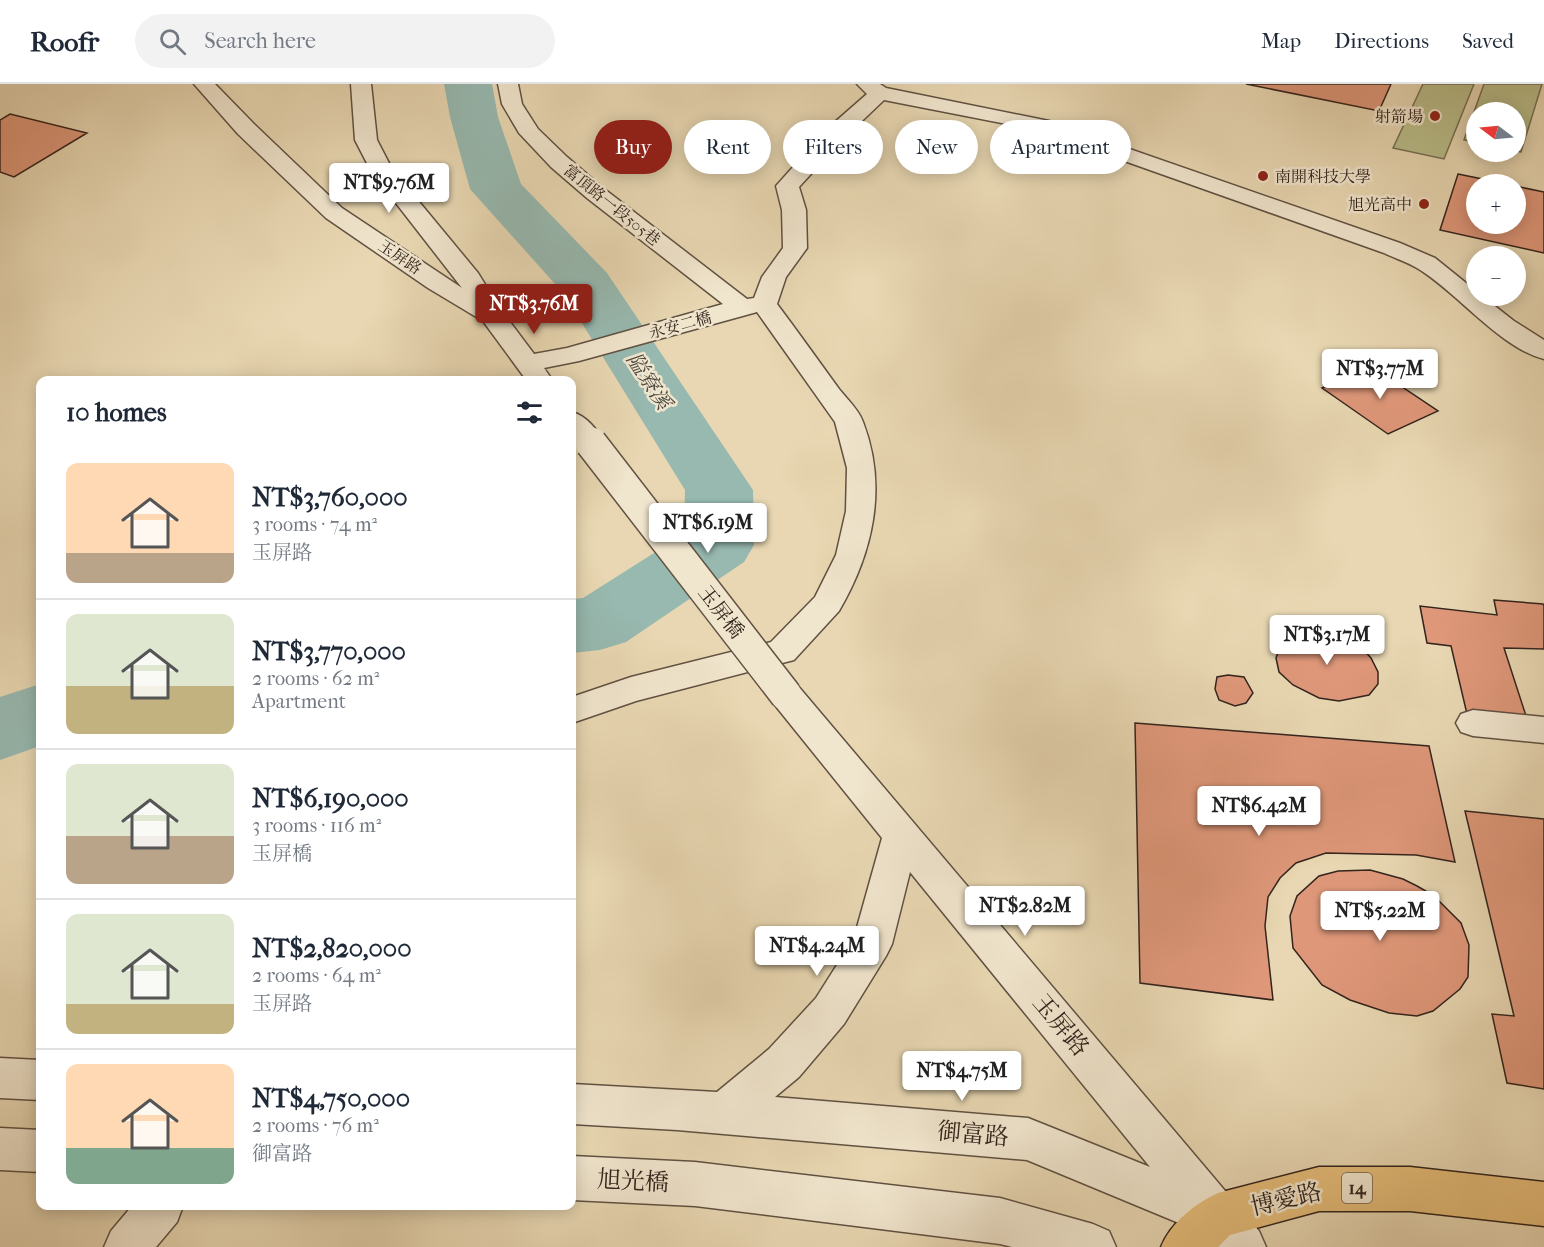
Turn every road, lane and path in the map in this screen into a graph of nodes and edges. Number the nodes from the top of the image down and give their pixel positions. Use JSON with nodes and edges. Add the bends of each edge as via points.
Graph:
{"nodes":[{"id":1,"x":204,"y":84,"type":"edge"},
{"id":2,"x":361,"y":84,"type":"edge"},
{"id":3,"x":508,"y":84,"type":"edge"},
{"id":4,"x":874,"y":88,"type":"edge"},
{"id":5,"x":742,"y":308,"type":"junction"},
{"id":6,"x":492,"y":316,"type":"junction"},
{"id":7,"x":1544,"y":351,"type":"edge"},
{"id":8,"x":534,"y":372,"type":"edge"},
{"id":9,"x":581,"y":432,"type":"edge"},
{"id":10,"x":786,"y":695,"type":"joint"},
{"id":11,"x":576,"y":709,"type":"edge"},
{"id":12,"x":1473,"y":723,"type":"dead end"},
{"id":13,"x":1544,"y":730,"type":"edge"},
{"id":14,"x":901,"y":836,"type":"junction"},
{"id":15,"x":0,"y":1078,"type":"edge"},
{"id":16,"x":36,"y":1080,"type":"edge"},
{"id":17,"x":576,"y":1104,"type":"edge"},
{"id":18,"x":724,"y":1113,"type":"junction"},
{"id":19,"x":0,"y":1149,"type":"edge"},
{"id":20,"x":36,"y":1151,"type":"edge"},
{"id":21,"x":576,"y":1178,"type":"edge"},
{"id":22,"x":1544,"y":1204,"type":"edge"},
{"id":23,"x":158,"y":1210,"type":"edge"},
{"id":24,"x":1230,"y":1232,"type":"edge"},
{"id":25,"x":127,"y":1247,"type":"edge"},
{"id":26,"x":1093,"y":1247,"type":"edge"},
{"id":27,"x":1184,"y":1247,"type":"edge"}],
"edges":[{"from":1,"to":6,"type":"street","name":"玉屏路","via":[[334,213]]},
{"from":2,"to":6,"type":"street","via":[[366,140],[382,171],[469,278]]},
{"from":3,"to":5,"type":"street","name":"富頂路一段505巷","via":[[512,104],[530,133],[559,162]]},
{"from":4,"to":5,"type":"street","via":[[787,186],[794,210],[795,248],[774,277]]},
{"from":4,"to":7,"type":"street","via":[[1042,125],[1392,248],[1426,263],[1505,326]]},
{"from":5,"to":8,"type":"street","name":"永安二橋","via":[[570,355]]},
{"from":5,"to":11,"type":"street","name":"富頂路一段505巷","via":[[849,421],[861,468],[861,511],[851,555],[828,603],[782,651],[631,690]]},
{"from":6,"to":8,"type":"street","name":"玉屏路"},
{"from":9,"to":10,"type":"street","name":"玉屏橋","bridge":true},
{"from":10,"to":14,"type":"street","name":"玉屏路"},
{"from":12,"to":13,"type":"street"},
{"from":14,"to":18,"type":"street","via":[[872,944],[830,1011],[784,1063]]},
{"from":14,"to":24,"type":"street","name":"玉屏路","via":[[1074,1039]]},
{"from":15,"to":16,"type":"street"},
{"from":17,"to":18,"type":"street","name":"御富路"},
{"from":18,"to":24,"type":"street","name":"御富路","via":[[1028,1139]]},
{"from":19,"to":20,"type":"street"},
{"from":21,"to":26,"type":"street","name":"旭光橋","via":[[695,1184],[1000,1221]]},
{"from":22,"to":24,"type":"main road","name":"博愛路","number":"14","via":[[1410,1189],[1319,1188]]},
{"from":23,"to":25,"type":"street"},
{"from":24,"to":27,"type":"main road","name":"博愛路","number":"14"}]}
